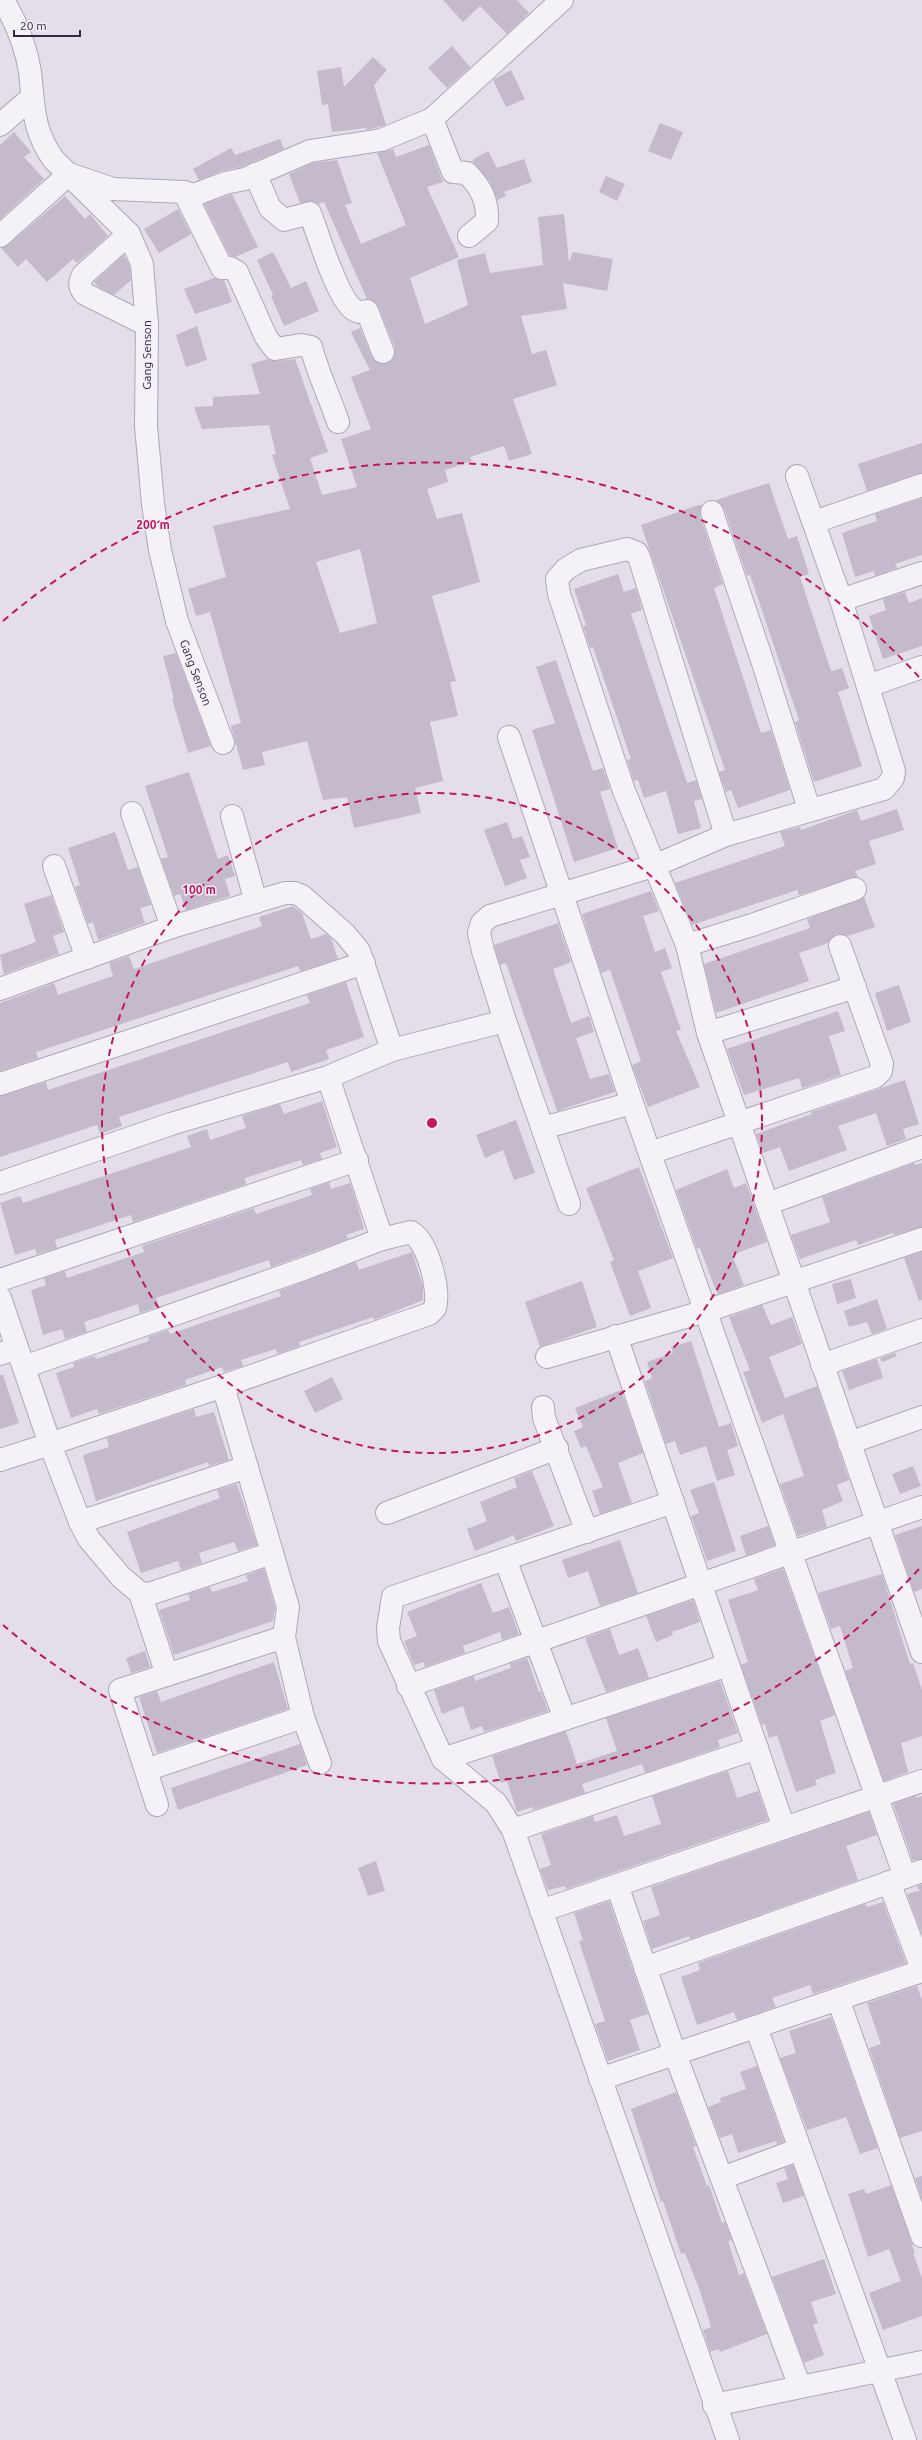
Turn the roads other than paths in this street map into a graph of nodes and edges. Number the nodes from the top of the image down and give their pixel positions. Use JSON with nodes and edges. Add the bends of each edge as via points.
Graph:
{"nodes":[{"id":1,"x":3,"y":0,"type":"edge"},
{"id":2,"x":562,"y":0,"type":"edge"},
{"id":3,"x":0,"y":3,"type":"edge"},
{"id":4,"x":31,"y":98,"type":"junction"},
{"id":5,"x":432,"y":119,"type":"junction"},
{"id":6,"x":0,"y":125,"type":"edge"},
{"id":7,"x":69,"y":174,"type":"junction"},
{"id":8,"x":255,"y":174,"type":"junction"},
{"id":9,"x":184,"y":192,"type":"junction"},
{"id":10,"x":128,"y":234,"type":"junction"},
{"id":11,"x":0,"y":236,"type":"edge"},
{"id":12,"x":469,"y":236,"type":"dead end"},
{"id":13,"x":147,"y":325,"type":"junction"},
{"id":14,"x":383,"y":352,"type":"dead end"},
{"id":15,"x":338,"y":422,"type":"dead end"},
{"id":16,"x":797,"y":476,"type":"dead end"},
{"id":17,"x":922,"y":485,"type":"edge"},
{"id":18,"x":712,"y":512,"type":"dead end"},
{"id":19,"x":814,"y":522,"type":"junction"},
{"id":20,"x":922,"y":574,"type":"edge"},
{"id":21,"x":841,"y":600,"type":"junction"},
{"id":22,"x":922,"y":667,"type":"edge"},
{"id":23,"x":868,"y":686,"type":"junction"},
{"id":24,"x":510,"y":737,"type":"dead end"},
{"id":25,"x":223,"y":742,"type":"dead end"},
{"id":26,"x":809,"y":809,"type":"junction"},
{"id":27,"x":132,"y":813,"type":"dead end"},
{"id":28,"x":232,"y":816,"type":"dead end"},
{"id":29,"x":726,"y":835,"type":"junction"},
{"id":30,"x":656,"y":865,"type":"junction"},
{"id":31,"x":54,"y":866,"type":"dead end"},
{"id":32,"x":855,"y":889,"type":"dead end"},
{"id":33,"x":563,"y":892,"type":"junction"},
{"id":34,"x":256,"y":902,"type":"junction"},
{"id":35,"x":172,"y":927,"type":"junction"},
{"id":36,"x":687,"y":945,"type":"junction"},
{"id":37,"x":840,"y":946,"type":"dead end"},
{"id":38,"x":87,"y":958,"type":"junction"},
{"id":39,"x":364,"y":963,"type":"junction"},
{"id":40,"x":855,"y":987,"type":"junction"},
{"id":41,"x":0,"y":989,"type":"edge"},
{"id":42,"x":505,"y":1021,"type":"junction"},
{"id":43,"x":708,"y":1033,"type":"junction"},
{"id":44,"x":392,"y":1050,"type":"junction"},
{"id":45,"x":328,"y":1077,"type":"junction"},
{"id":46,"x":0,"y":1084,"type":"edge"},
{"id":47,"x":632,"y":1103,"type":"junction"},
{"id":48,"x":738,"y":1123,"type":"junction"},
{"id":49,"x":543,"y":1128,"type":"junction"},
{"id":50,"x":922,"y":1147,"type":"edge"},
{"id":51,"x":650,"y":1153,"type":"junction"},
{"id":52,"x":357,"y":1160,"type":"junction"},
{"id":53,"x":0,"y":1183,"type":"edge"},
{"id":54,"x":569,"y":1204,"type":"dead end"},
{"id":55,"x":767,"y":1204,"type":"junction"},
{"id":56,"x":382,"y":1238,"type":"junction"},
{"id":57,"x":922,"y":1238,"type":"edge"},
{"id":58,"x":0,"y":1280,"type":"edge"},
{"id":59,"x":794,"y":1282,"type":"junction"},
{"id":60,"x":0,"y":1298,"type":"edge"},
{"id":61,"x":706,"y":1312,"type":"junction"},
{"id":62,"x":922,"y":1330,"type":"edge"},
{"id":63,"x":616,"y":1336,"type":"junction"},
{"id":64,"x":14,"y":1356,"type":"edge"},
{"id":65,"x":547,"y":1357,"type":"dead end"},
{"id":66,"x":822,"y":1365,"type":"junction"},
{"id":67,"x":223,"y":1386,"type":"junction"},
{"id":68,"x":543,"y":1407,"type":"dead end"},
{"id":69,"x":922,"y":1417,"type":"edge"},
{"id":70,"x":849,"y":1443,"type":"junction"},
{"id":71,"x":50,"y":1444,"type":"junction"},
{"id":72,"x":557,"y":1448,"type":"junction"},
{"id":73,"x":0,"y":1460,"type":"edge"},
{"id":74,"x":247,"y":1467,"type":"junction"},
{"id":75,"x":673,"y":1502,"type":"junction"},
{"id":76,"x":922,"y":1507,"type":"edge"},
{"id":77,"x":388,"y":1513,"type":"dead end"},
{"id":78,"x":80,"y":1522,"type":"junction"},
{"id":79,"x":877,"y":1523,"type":"junction"},
{"id":80,"x":587,"y":1532,"type":"junction"},
{"id":81,"x":272,"y":1553,"type":"junction"},
{"id":82,"x":791,"y":1553,"type":"junction"},
{"id":83,"x":505,"y":1559,"type":"junction"},
{"id":84,"x":701,"y":1584,"type":"junction"},
{"id":85,"x":140,"y":1593,"type":"junction"},
{"id":86,"x":915,"y":1608,"type":"edge"},
{"id":87,"x":284,"y":1638,"type":"junction"},
{"id":88,"x":536,"y":1642,"type":"junction"},
{"id":89,"x":922,"y":1652,"type":"edge"},
{"id":90,"x":728,"y":1664,"type":"junction"},
{"id":91,"x":167,"y":1675,"type":"junction"},
{"id":92,"x":408,"y":1686,"type":"junction"},
{"id":93,"x":303,"y":1717,"type":"junction"},
{"id":94,"x":565,"y":1719,"type":"junction"},
{"id":95,"x":757,"y":1748,"type":"junction"},
{"id":96,"x":443,"y":1759,"type":"junction"},
{"id":97,"x":320,"y":1764,"type":"dead end"},
{"id":98,"x":146,"y":1770,"type":"junction"},
{"id":99,"x":922,"y":1781,"type":"edge"},
{"id":100,"x":876,"y":1796,"type":"junction"},
{"id":101,"x":157,"y":1804,"type":"dead end"},
{"id":102,"x":784,"y":1828,"type":"junction"},
{"id":103,"x":513,"y":1830,"type":"junction"},
{"id":104,"x":905,"y":1877,"type":"edge"},
{"id":105,"x":617,"y":1885,"type":"junction"},
{"id":106,"x":541,"y":1911,"type":"junction"},
{"id":107,"x":645,"y":1968,"type":"junction"},
{"id":108,"x":922,"y":1970,"type":"edge"},
{"id":109,"x":838,"y":1999,"type":"junction"},
{"id":110,"x":756,"y":2027,"type":"junction"},
{"id":111,"x":675,"y":2054,"type":"junction"},
{"id":112,"x":600,"y":2079,"type":"junction"},
{"id":113,"x":800,"y":2149,"type":"junction"},
{"id":114,"x":722,"y":2178,"type":"junction"},
{"id":115,"x":922,"y":2236,"type":"edge"},
{"id":116,"x":922,"y":2362,"type":"edge"},
{"id":117,"x":880,"y":2371,"type":"junction"},
{"id":118,"x":800,"y":2387,"type":"junction"},
{"id":119,"x":714,"y":2405,"type":"junction"},
{"id":120,"x":728,"y":2440,"type":"edge"},
{"id":121,"x":906,"y":2440,"type":"edge"}],
"edges":[{"from":1,"to":3,"type":"street"},
{"from":1,"to":4,"type":"street","name":"Gang Senson","via":[[16,22],[25,50],[30,72]]},
{"from":2,"to":5,"type":"street"},
{"from":4,"to":6,"type":"street"},
{"from":4,"to":7,"type":"street","name":"Gang Senson","via":[[44,146]]},
{"from":5,"to":8,"type":"street","via":[[381,140],[310,151]]},
{"from":5,"to":12,"type":"street","via":[[453,172],[467,173],[475,181],[487,205],[487,221]]},
{"from":7,"to":9,"type":"street","via":[[113,189]]},
{"from":7,"to":10,"type":"street","name":"Gang Senson"},
{"from":7,"to":11,"type":"street"},
{"from":8,"to":9,"type":"street","via":[[194,195]]},
{"from":8,"to":14,"type":"street","via":[[270,208],[284,220],[310,213],[342,295],[353,309],[358,312],[367,311]]},
{"from":9,"to":15,"type":"street","via":[[222,268],[230,268],[237,272],[266,337],[275,349],[311,346]]},
{"from":10,"to":13,"type":"street","name":"Gang Senson","via":[[142,264]]},
{"from":10,"to":13,"type":"street","via":[[83,275],[80,288],[85,294]]},
{"from":13,"to":25,"type":"street","name":"Gang Senson","via":[[146,426],[160,550],[178,621]]},
{"from":16,"to":19,"type":"street"},
{"from":17,"to":19,"type":"street"},
{"from":18,"to":26,"type":"street"},
{"from":19,"to":21,"type":"street"},
{"from":20,"to":21,"type":"street"},
{"from":21,"to":23,"type":"street"},
{"from":22,"to":23,"type":"street"},
{"from":23,"to":26,"type":"street","via":[[894,771],[893,778],[884,789]]},
{"from":24,"to":33,"type":"street"},
{"from":26,"to":29,"type":"street"},
{"from":27,"to":35,"type":"street"},
{"from":28,"to":34,"type":"street"},
{"from":29,"to":30,"type":"street"},
{"from":29,"to":30,"type":"street","via":[[637,553],[627,549],[581,560],[566,569],[557,579],[559,594],[619,777]]},
{"from":30,"to":33,"type":"street"},
{"from":30,"to":36,"type":"street"},
{"from":31,"to":38,"type":"street"},
{"from":32,"to":36,"type":"street"},
{"from":33,"to":42,"type":"street","via":[[490,916],[482,923],[480,933],[483,951]]},
{"from":33,"to":47,"type":"street"},
{"from":34,"to":35,"type":"street"},
{"from":34,"to":39,"type":"street","via":[[285,893],[302,896],[345,934],[359,951]]},
{"from":35,"to":38,"type":"street"},
{"from":36,"to":43,"type":"street"},
{"from":37,"to":40,"type":"street"},
{"from":38,"to":41,"type":"street"},
{"from":39,"to":44,"type":"street"},
{"from":39,"to":46,"type":"street"},
{"from":40,"to":43,"type":"street"},
{"from":40,"to":48,"type":"street","via":[[882,1064],[875,1077]]},
{"from":42,"to":44,"type":"street"},
{"from":42,"to":49,"type":"street"},
{"from":43,"to":48,"type":"street"},
{"from":44,"to":45,"type":"street"},
{"from":45,"to":52,"type":"street"},
{"from":45,"to":53,"type":"street","via":[[171,1124]]},
{"from":47,"to":49,"type":"street"},
{"from":47,"to":51,"type":"street"},
{"from":48,"to":51,"type":"street"},
{"from":48,"to":55,"type":"street"},
{"from":49,"to":54,"type":"street"},
{"from":50,"to":55,"type":"street"},
{"from":51,"to":61,"type":"street"},
{"from":52,"to":56,"type":"street"},
{"from":52,"to":58,"type":"street"},
{"from":55,"to":59,"type":"street"},
{"from":56,"to":64,"type":"street","via":[[306,1268]]},
{"from":56,"to":67,"type":"street","via":[[411,1232],[423,1244],[436,1291],[435,1308],[429,1314]]},
{"from":57,"to":59,"type":"street"},
{"from":59,"to":61,"type":"street"},
{"from":59,"to":66,"type":"street"},
{"from":60,"to":64,"type":"street"},
{"from":61,"to":63,"type":"street"},
{"from":61,"to":82,"type":"street"},
{"from":62,"to":66,"type":"street"},
{"from":63,"to":65,"type":"street"},
{"from":63,"to":75,"type":"street"},
{"from":64,"to":71,"type":"street"},
{"from":66,"to":70,"type":"street"},
{"from":67,"to":71,"type":"street"},
{"from":67,"to":74,"type":"street"},
{"from":68,"to":72,"type":"street","via":[[544,1418]]},
{"from":69,"to":70,"type":"street"},
{"from":70,"to":79,"type":"street"},
{"from":71,"to":73,"type":"street"},
{"from":71,"to":78,"type":"street"},
{"from":72,"to":77,"type":"street"},
{"from":72,"to":80,"type":"street"},
{"from":74,"to":78,"type":"street"},
{"from":74,"to":81,"type":"street"},
{"from":75,"to":80,"type":"street"},
{"from":75,"to":84,"type":"street"},
{"from":76,"to":79,"type":"street"},
{"from":78,"to":85,"type":"street","via":[[94,1545],[121,1577]]},
{"from":79,"to":82,"type":"street"},
{"from":79,"to":86,"type":"street"},
{"from":80,"to":83,"type":"street"},
{"from":81,"to":85,"type":"street","via":[[149,1594]]},
{"from":81,"to":87,"type":"street","via":[[288,1607]]},
{"from":82,"to":84,"type":"street"},
{"from":82,"to":100,"type":"street"},
{"from":83,"to":88,"type":"street"},
{"from":83,"to":92,"type":"street","via":[[394,1597],[388,1628],[389,1641]]},
{"from":84,"to":88,"type":"street"},
{"from":84,"to":90,"type":"street"},
{"from":85,"to":91,"type":"street"},
{"from":86,"to":89,"type":"street"},
{"from":87,"to":91,"type":"street"},
{"from":87,"to":93,"type":"street"},
{"from":88,"to":92,"type":"street"},
{"from":88,"to":94,"type":"street"},
{"from":90,"to":94,"type":"street"},
{"from":90,"to":95,"type":"street"},
{"from":91,"to":98,"type":"street","via":[[120,1690]]},
{"from":92,"to":96,"type":"street"},
{"from":93,"to":97,"type":"street"},
{"from":93,"to":98,"type":"street"},
{"from":94,"to":96,"type":"street"},
{"from":95,"to":102,"type":"street"},
{"from":95,"to":103,"type":"street"},
{"from":96,"to":103,"type":"street","via":[[496,1803]]},
{"from":98,"to":101,"type":"street"},
{"from":99,"to":100,"type":"street"},
{"from":100,"to":102,"type":"street"},
{"from":100,"to":104,"type":"street"},
{"from":102,"to":105,"type":"street"},
{"from":103,"to":106,"type":"street"},
{"from":104,"to":107,"type":"street"},
{"from":104,"to":108,"type":"street"},
{"from":105,"to":106,"type":"street"},
{"from":105,"to":107,"type":"street"},
{"from":106,"to":112,"type":"street"},
{"from":107,"to":111,"type":"street"},
{"from":108,"to":109,"type":"street"},
{"from":109,"to":110,"type":"street"},
{"from":109,"to":115,"type":"street"},
{"from":110,"to":111,"type":"street"},
{"from":110,"to":113,"type":"street"},
{"from":111,"to":112,"type":"street"},
{"from":111,"to":114,"type":"street"},
{"from":112,"to":119,"type":"street"},
{"from":113,"to":114,"type":"street"},
{"from":113,"to":117,"type":"street"},
{"from":114,"to":118,"type":"street"},
{"from":116,"to":117,"type":"street"},
{"from":117,"to":118,"type":"street"},
{"from":117,"to":121,"type":"street"},
{"from":118,"to":119,"type":"street"},
{"from":119,"to":120,"type":"street"}]}
